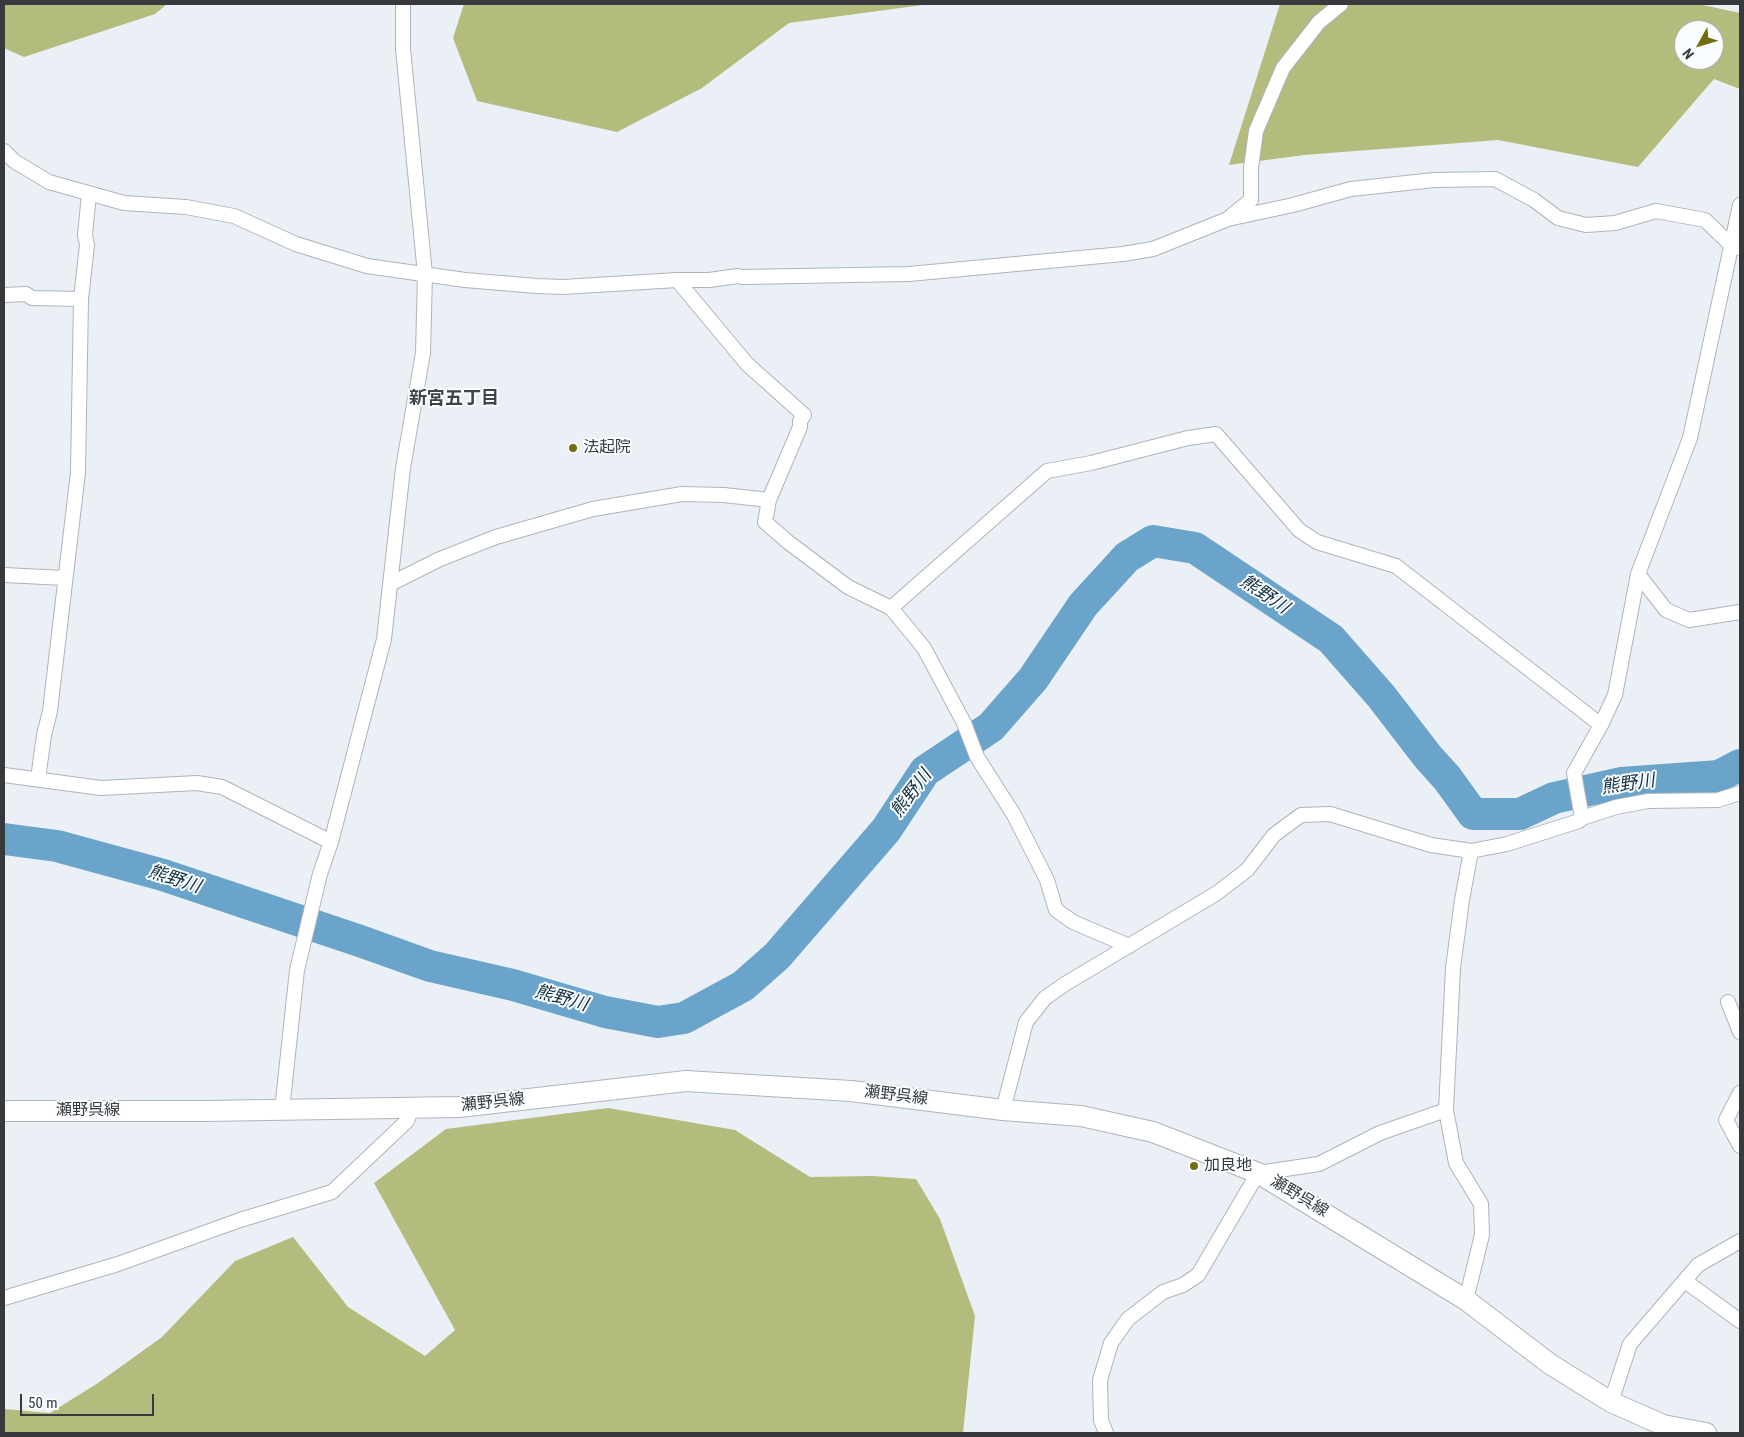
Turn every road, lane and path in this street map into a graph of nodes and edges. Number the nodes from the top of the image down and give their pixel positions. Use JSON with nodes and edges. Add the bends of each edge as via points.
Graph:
{"nodes":[{"id":1,"x":403,"y":4,"type":"edge"},
{"id":2,"x":1341,"y":4,"type":"edge"},
{"id":3,"x":4,"y":151,"type":"edge"},
{"id":4,"x":89,"y":194,"type":"junction"},
{"id":5,"x":1740,"y":205,"type":"edge"},
{"id":6,"x":1228,"y":219,"type":"junction"},
{"id":7,"x":1735,"y":247,"type":"edge"},
{"id":8,"x":425,"y":274,"type":"junction"},
{"id":9,"x":677,"y":280,"type":"junction"},
{"id":10,"x":4,"y":295,"type":"edge"},
{"id":11,"x":81,"y":299,"type":"junction"},
{"id":12,"x":769,"y":500,"type":"junction"},
{"id":13,"x":1638,"y":574,"type":"junction"},
{"id":14,"x":4,"y":575,"type":"edge"},
{"id":15,"x":65,"y":578,"type":"junction"},
{"id":16,"x":390,"y":584,"type":"junction"},
{"id":17,"x":891,"y":608,"type":"junction"},
{"id":18,"x":1740,"y":612,"type":"edge"},
{"id":19,"x":1601,"y":725,"type":"junction"},
{"id":20,"x":4,"y":775,"type":"edge"},
{"id":21,"x":38,"y":779,"type":"junction"},
{"id":22,"x":1740,"y":793,"type":"edge"},
{"id":23,"x":1582,"y":818,"type":"junction"},
{"id":24,"x":331,"y":842,"type":"junction"},
{"id":25,"x":1471,"y":851,"type":"junction"},
{"id":26,"x":1129,"y":946,"type":"junction"},
{"id":27,"x":1728,"y":1002,"type":"dead end"},
{"id":28,"x":1740,"y":1032,"type":"edge"},
{"id":29,"x":1740,"y":1094,"type":"edge"},
{"id":30,"x":412,"y":1108,"type":"junction"},
{"id":31,"x":282,"y":1110,"type":"junction"},
{"id":32,"x":1003,"y":1110,"type":"junction"},
{"id":33,"x":1446,"y":1110,"type":"junction"},
{"id":34,"x":4,"y":1111,"type":"edge"},
{"id":35,"x":1740,"y":1146,"type":"edge"},
{"id":36,"x":1258,"y":1173,"type":"junction"},
{"id":37,"x":1740,"y":1241,"type":"edge"},
{"id":38,"x":1684,"y":1281,"type":"junction"},
{"id":39,"x":4,"y":1298,"type":"edge"},
{"id":40,"x":1466,"y":1300,"type":"junction"},
{"id":41,"x":1740,"y":1321,"type":"edge"},
{"id":42,"x":1611,"y":1402,"type":"junction"},
{"id":43,"x":1106,"y":1433,"type":"edge"},
{"id":44,"x":1706,"y":1433,"type":"edge"}],
"edges":[{"from":1,"to":8,"type":"street","via":[[403,49]]},
{"from":2,"to":6,"type":"street","via":[[1319,22],[1283,68],[1256,131],[1251,200]]},
{"from":3,"to":4,"type":"street","via":[[14,161],[49,182]]},
{"from":4,"to":8,"type":"street","via":[[124,203],[186,207],[234,216],[296,244],[340,258],[367,266]]},
{"from":4,"to":11,"type":"street"},
{"from":5,"to":7,"type":"street"},
{"from":6,"to":7,"type":"street","via":[[1351,189],[1434,180],[1494,179],[1534,200],[1558,218],[1586,225],[1615,223],[1656,211],[1705,220]]},
{"from":6,"to":9,"type":"street","via":[[1153,249],[1122,254],[909,274]]},
{"from":7,"to":13,"type":"street","via":[[1690,438]]},
{"from":8,"to":9,"type":"street","via":[[563,287]]},
{"from":8,"to":16,"type":"street","via":[[423,353],[403,468]]},
{"from":9,"to":12,"type":"street","via":[[747,364],[804,415]]},
{"from":10,"to":11,"type":"street"},
{"from":11,"to":15,"type":"street","via":[[78,472]]},
{"from":12,"to":16,"type":"street","via":[[682,494],[593,509],[496,537],[440,559]]},
{"from":12,"to":17,"type":"street","via":[[765,522],[776,532],[848,587]]},
{"from":13,"to":18,"type":"street","via":[[1666,610],[1689,620]]},
{"from":13,"to":19,"type":"street","via":[[1615,695]]},
{"from":14,"to":15,"type":"street"},
{"from":15,"to":21,"type":"street","via":[[50,711]]},
{"from":16,"to":24,"type":"street","via":[[384,639]]},
{"from":17,"to":19,"type":"street","via":[[1047,471],[1216,434],[1299,530],[1317,542],[1396,566]]},
{"from":17,"to":26,"type":"street","via":[[924,648],[964,723],[977,757],[1014,815],[1047,880],[1056,910],[1074,922]]},
{"from":19,"to":23,"type":"street","via":[[1574,773]]},
{"from":20,"to":21,"type":"street"},
{"from":21,"to":24,"type":"street","via":[[102,788],[197,783],[222,787]]},
{"from":22,"to":23,"type":"street","via":[[1718,800],[1648,801]]},
{"from":23,"to":25,"type":"street","via":[[1507,844]]},
{"from":24,"to":31,"type":"street","via":[[297,970]]},
{"from":25,"to":26,"type":"street","via":[[1431,845],[1330,814],[1301,815],[1274,835],[1247,870],[1217,893]]},
{"from":25,"to":33,"type":"street","via":[[1454,968]]},
{"from":26,"to":32,"type":"street","via":[[1045,998],[1026,1022]]},
{"from":27,"to":28,"type":"street"},
{"from":29,"to":35,"type":"street","via":[[1726,1120]]},
{"from":30,"to":31,"type":"main road","name":"瀬野呉線"},
{"from":30,"to":32,"type":"main road","name":"瀬野呉線","via":[[459,1107],[686,1082],[851,1091]]},
{"from":30,"to":39,"type":"street","via":[[407,1121],[332,1192],[240,1220],[118,1264]]},
{"from":31,"to":34,"type":"main road","name":"瀬野呉線"},
{"from":32,"to":36,"type":"main road","name":"瀬野呉線","via":[[1081,1116],[1153,1132]]},
{"from":33,"to":36,"type":"street","via":[[1380,1133],[1319,1164]]},
{"from":33,"to":40,"type":"street","via":[[1456,1163],[1481,1204],[1482,1234]]},
{"from":36,"to":40,"type":"main road","name":"瀬野呉線"},
{"from":36,"to":43,"type":"street","via":[[1198,1275],[1163,1292],[1128,1319],[1111,1343],[1100,1380],[1101,1420]]},
{"from":37,"to":38,"type":"street","via":[[1698,1265]]},
{"from":38,"to":41,"type":"street"},
{"from":38,"to":42,"type":"street","via":[[1630,1344]]},
{"from":40,"to":42,"type":"main road","name":"瀬野呉線","via":[[1550,1364]]},
{"from":42,"to":44,"type":"main road","name":"瀬野呉線","via":[[1663,1425]]}]}
